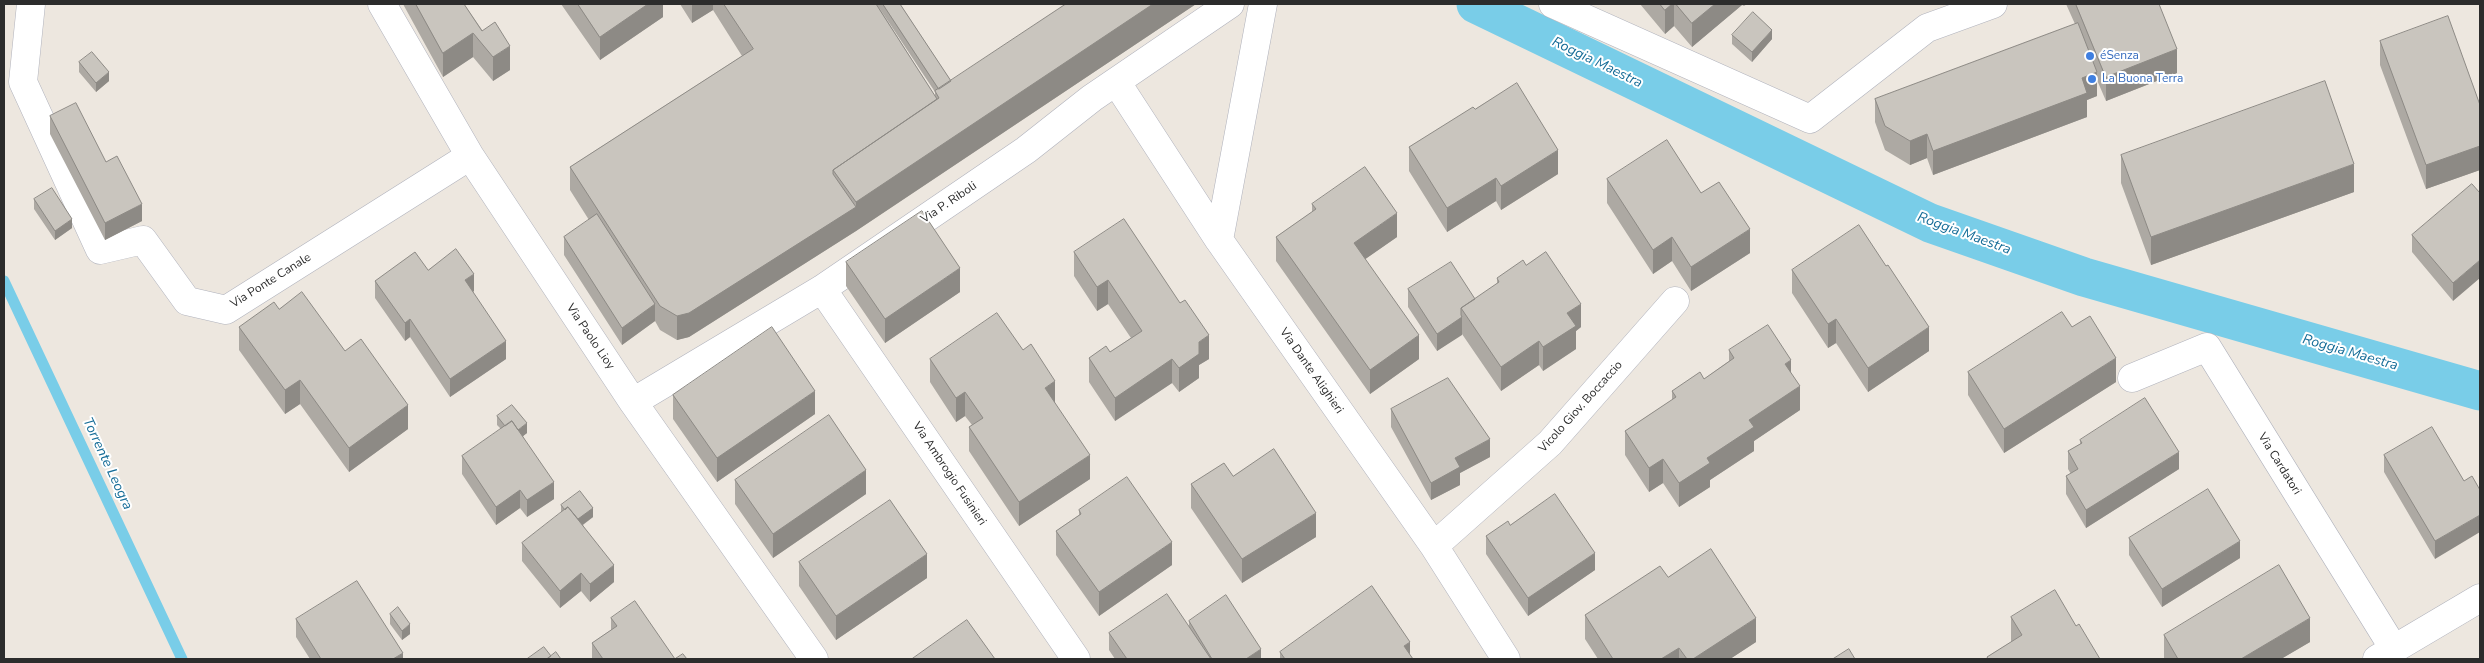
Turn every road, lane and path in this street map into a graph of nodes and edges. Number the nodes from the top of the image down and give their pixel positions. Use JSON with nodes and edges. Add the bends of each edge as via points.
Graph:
{"nodes":[{"id":1,"x":31,"y":4,"type":"edge"},
{"id":2,"x":382,"y":4,"type":"edge"},
{"id":3,"x":1230,"y":4,"type":"edge"},
{"id":4,"x":1263,"y":4,"type":"edge"},
{"id":5,"x":1553,"y":4,"type":"edge"},
{"id":6,"x":1993,"y":4,"type":"edge"},
{"id":7,"x":1593,"y":12,"type":"edge"},
{"id":8,"x":1117,"y":83,"type":"junction"},
{"id":9,"x":470,"y":156,"type":"junction"},
{"id":10,"x":1219,"y":240,"type":"junction"},
{"id":11,"x":822,"y":289,"type":"junction"},
{"id":12,"x":1675,"y":301,"type":"dead end"},
{"id":13,"x":2132,"y":378,"type":"dead end"},
{"id":14,"x":633,"y":402,"type":"junction"},
{"id":15,"x":1434,"y":546,"type":"junction"},
{"id":16,"x":2480,"y":598,"type":"edge"},
{"id":17,"x":2386,"y":654,"type":"edge"},
{"id":18,"x":814,"y":659,"type":"edge"},
{"id":19,"x":1076,"y":659,"type":"edge"},
{"id":20,"x":1506,"y":659,"type":"edge"}],
"edges":[{"from":1,"to":9,"type":"street","name":"Via Ponte Canale","via":[[23,82],[100,250],[143,240],[187,300],[226,310]]},
{"from":2,"to":9,"type":"street","name":"Via Paolo Lioy"},
{"from":3,"to":8,"type":"street","name":"Via P. Riboli"},
{"from":4,"to":10,"type":"street"},
{"from":5,"to":7,"type":"street"},
{"from":6,"to":7,"type":"street","via":[[1928,28],[1810,119]]},
{"from":8,"to":10,"type":"street","name":"Via Dante Alighieri"},
{"from":8,"to":11,"type":"street","name":"Via P. Riboli","via":[[1092,98],[1026,150]]},
{"from":9,"to":14,"type":"street","name":"Via Paolo Lioy"},
{"from":10,"to":15,"type":"street","name":"Via Dante Alighieri"},
{"from":11,"to":14,"type":"street","name":"Via P. Riboli"},
{"from":11,"to":19,"type":"street","name":"Via Ambrogio Fusinieri"},
{"from":12,"to":15,"type":"street","name":"Vicolo Giov. Boccaccio","via":[[1550,443]]},
{"from":13,"to":17,"type":"street","name":"Via Cardatori","via":[[2207,347]]},
{"from":14,"to":18,"type":"street","name":"Via Paolo Lioy"},
{"from":15,"to":20,"type":"street","name":"Via Dante Alighieri"},
{"from":16,"to":17,"type":"street","name":"Via Cardatori"}]}
